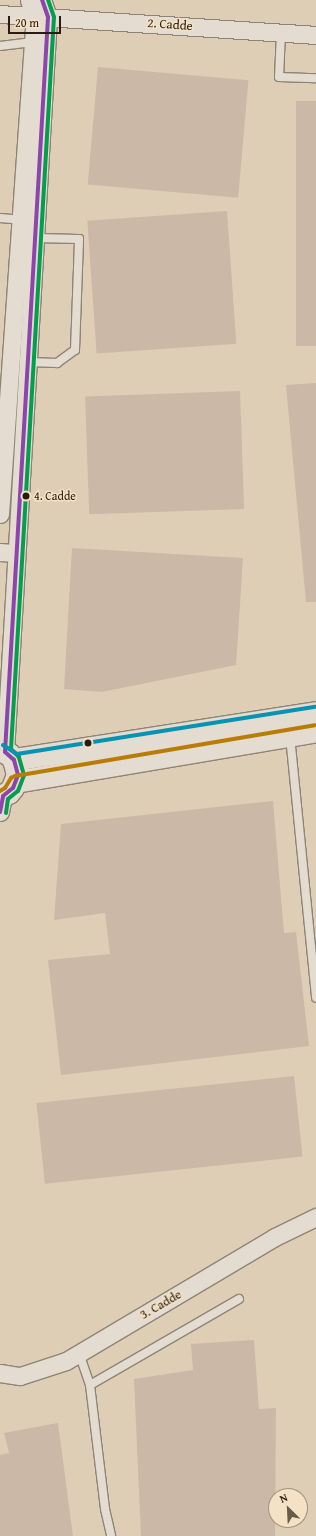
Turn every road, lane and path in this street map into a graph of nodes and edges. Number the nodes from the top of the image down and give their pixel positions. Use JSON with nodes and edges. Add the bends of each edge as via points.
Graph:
{"nodes":[{"id":1,"x":29,"y":0,"type":"edge"},
{"id":2,"x":42,"y":0,"type":"edge"},
{"id":3,"x":0,"y":14,"type":"edge"},
{"id":4,"x":42,"y":17,"type":"junction"},
{"id":5,"x":281,"y":32,"type":"junction"},
{"id":6,"x":316,"y":35,"type":"edge"},
{"id":7,"x":40,"y":41,"type":"junction"},
{"id":8,"x":0,"y":46,"type":"edge"},
{"id":9,"x":316,"y":78,"type":"edge"},
{"id":10,"x":0,"y":218,"type":"edge"},
{"id":11,"x":28,"y":220,"type":"junction"},
{"id":12,"x":27,"y":238,"type":"junction"},
{"id":13,"x":5,"y":361,"type":"edge"},
{"id":14,"x":28,"y":362,"type":"junction"},
{"id":15,"x":0,"y":514,"type":"edge"},
{"id":16,"x":8,"y":552,"type":"edge"},
{"id":17,"x":316,"y":713,"type":"edge"},
{"id":18,"x":289,"y":727,"type":"junction"},
{"id":19,"x":316,"y":731,"type":"edge"},
{"id":20,"x":6,"y":754,"type":"edge"},
{"id":21,"x":5,"y":797,"type":"edge"},
{"id":22,"x":316,"y":998,"type":"edge"},
{"id":23,"x":316,"y":1217,"type":"edge"},
{"id":24,"x":239,"y":1299,"type":"dead end"},
{"id":25,"x":79,"y":1353,"type":"junction"},
{"id":26,"x":0,"y":1373,"type":"edge"},
{"id":27,"x":90,"y":1385,"type":"junction"},
{"id":28,"x":111,"y":1536,"type":"edge"}],
"edges":[{"from":1,"to":4,"type":"street"},
{"from":2,"to":4,"type":"street"},
{"from":3,"to":4,"type":"street","name":"2. Cadde"},
{"from":4,"to":5,"type":"street","name":"2. Cadde"},
{"from":4,"to":7,"type":"street"},
{"from":5,"to":6,"type":"street","name":"2. Cadde"},
{"from":5,"to":9,"type":"lane","via":[[279,77]]},
{"from":7,"to":8,"type":"lane"},
{"from":7,"to":11,"type":"street"},
{"from":10,"to":11,"type":"lane"},
{"from":11,"to":12,"type":"street"},
{"from":12,"to":13,"type":"street"},
{"from":12,"to":14,"type":"street"},
{"from":12,"to":14,"type":"lane","via":[[79,239],[75,350],[57,363]]},
{"from":13,"to":14,"type":"street"},
{"from":13,"to":15,"type":"street"},
{"from":14,"to":16,"type":"street"},
{"from":16,"to":20,"type":"street"},
{"from":17,"to":18,"type":"street"},
{"from":18,"to":19,"type":"street"},
{"from":18,"to":20,"type":"street"},
{"from":18,"to":21,"type":"street"},
{"from":18,"to":22,"type":"lane"},
{"from":20,"to":21,"type":"street","via":[[17,767]]},
{"from":23,"to":25,"type":"street","name":"3. Cadde","via":[[275,1237]]},
{"from":24,"to":27,"type":"lane"},
{"from":25,"to":26,"type":"street","name":"3. Cadde","via":[[20,1376]]},
{"from":25,"to":27,"type":"lane"},
{"from":27,"to":28,"type":"lane","via":[[105,1509]]}]}
